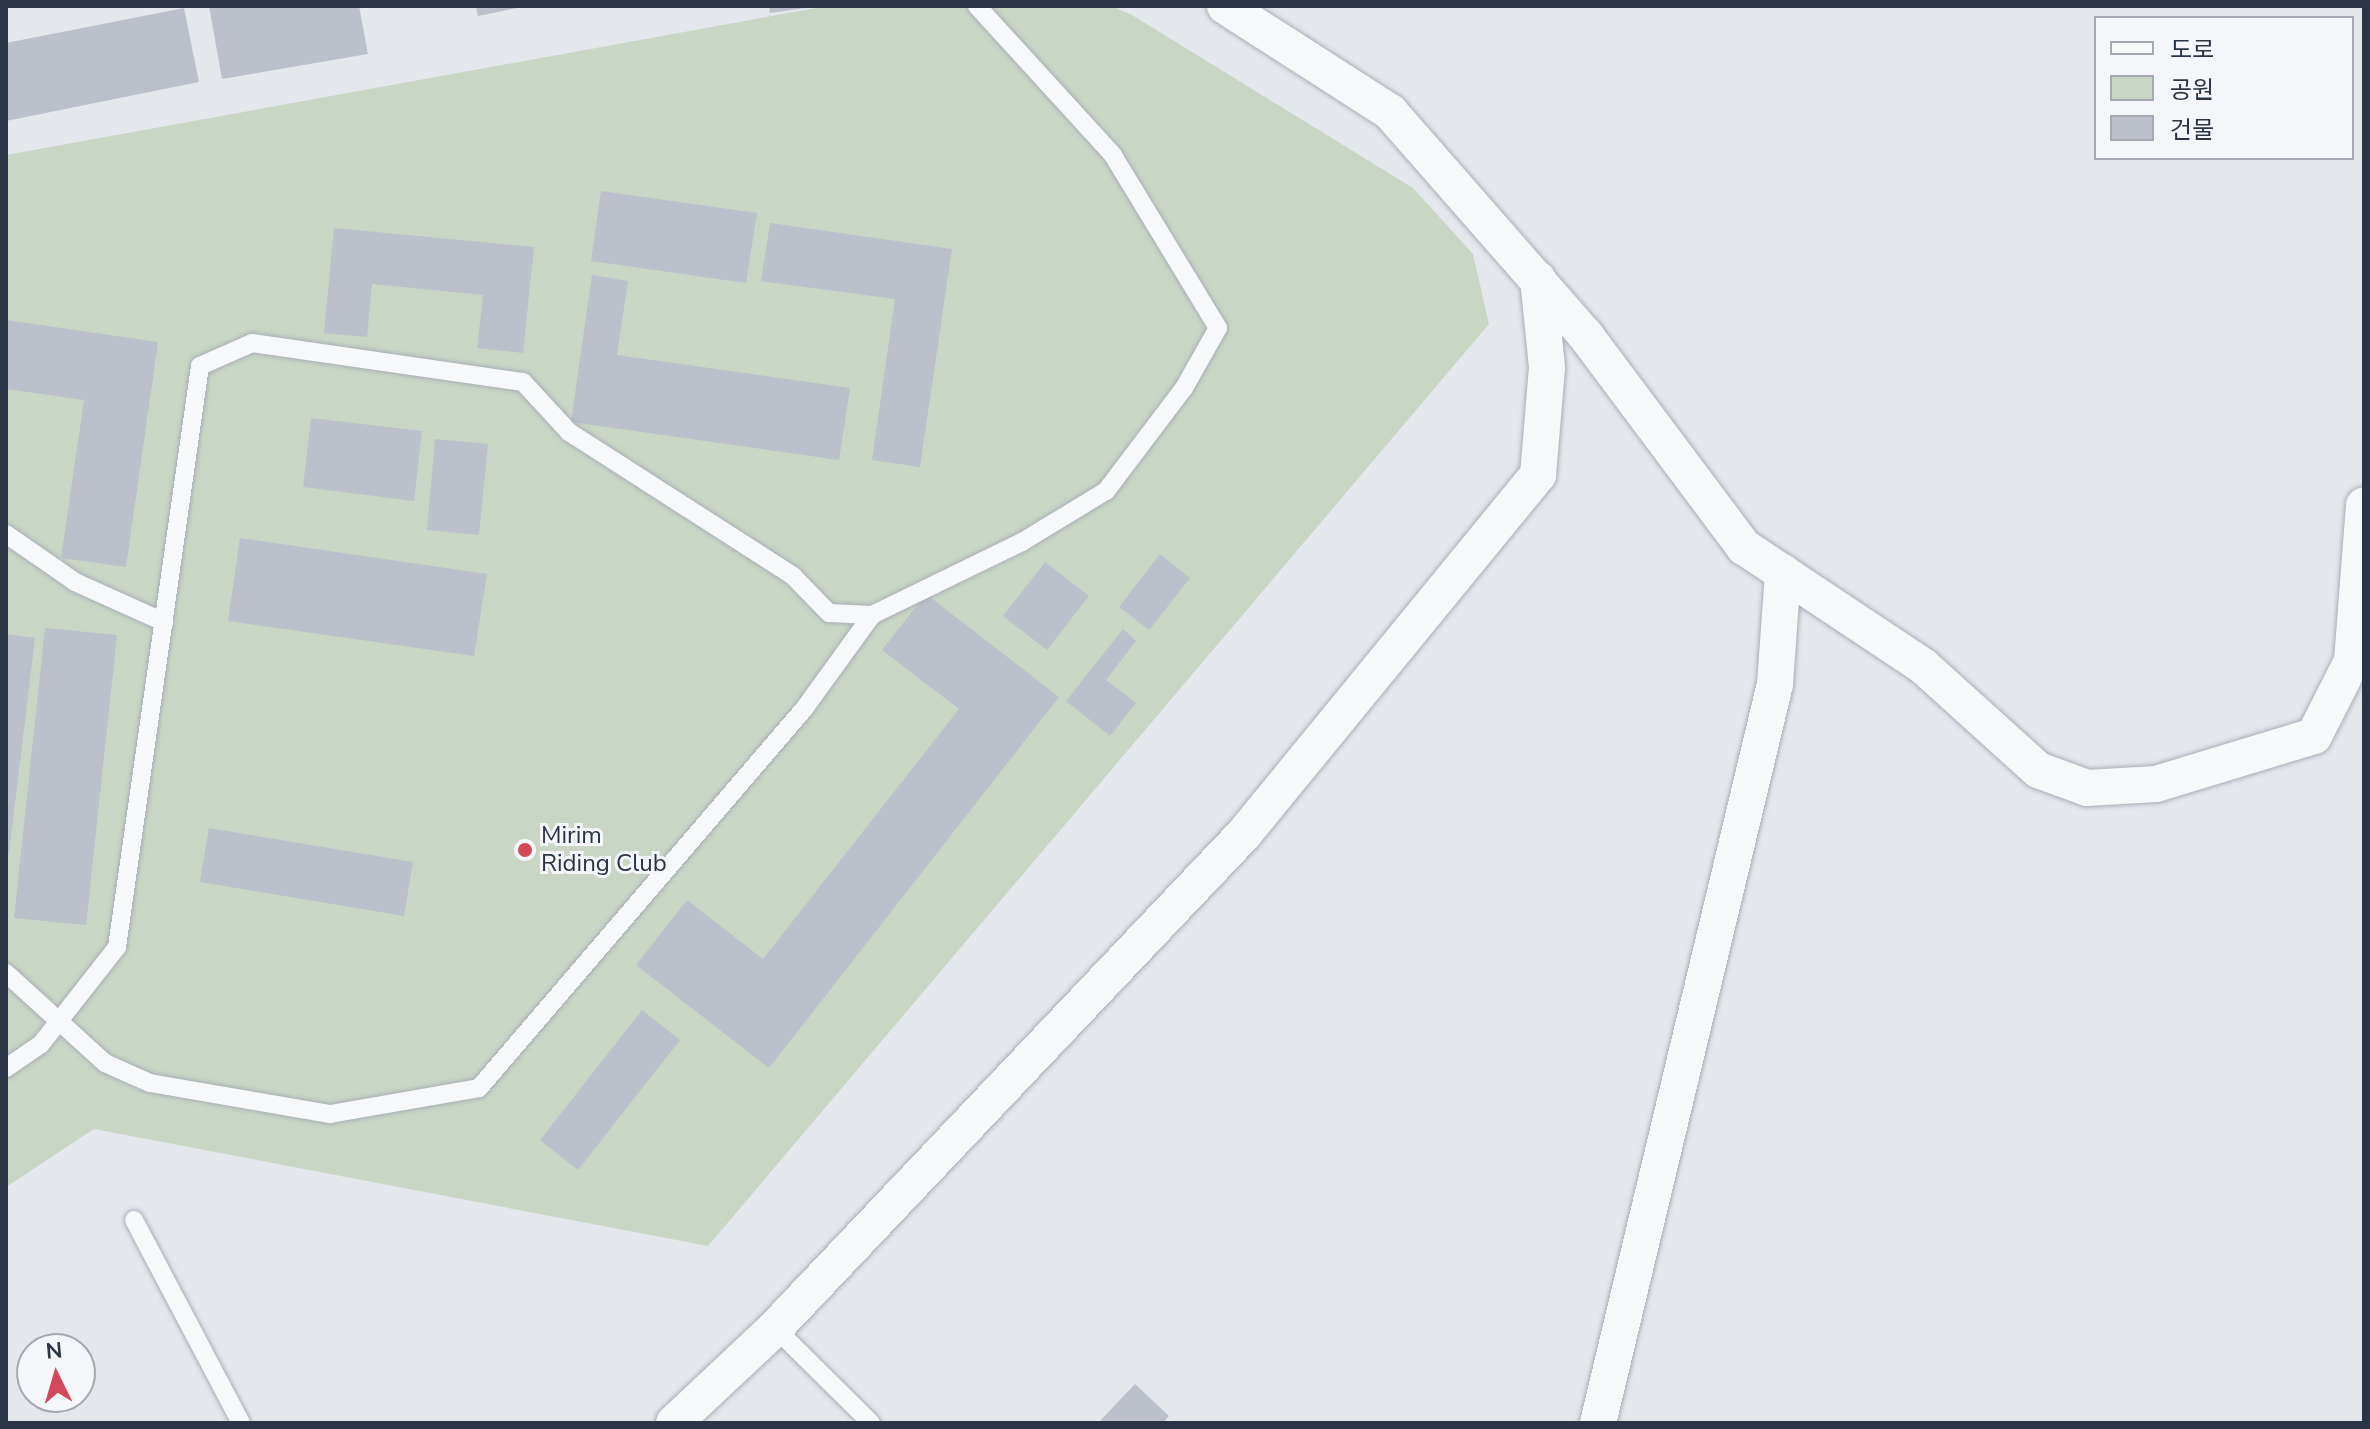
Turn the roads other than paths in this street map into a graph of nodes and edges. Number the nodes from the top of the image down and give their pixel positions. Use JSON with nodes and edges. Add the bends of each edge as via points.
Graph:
{"nodes":[{"id":1,"x":977,"y":6,"type":"edge"},
{"id":2,"x":1225,"y":6,"type":"edge"},
{"id":3,"x":1538,"y":279,"type":"junction"},
{"id":4,"x":2364,"y":505,"type":"edge"},
{"id":5,"x":6,"y":534,"type":"edge"},
{"id":6,"x":1783,"y":572,"type":"junction"},
{"id":7,"x":872,"y":615,"type":"junction"},
{"id":8,"x":164,"y":622,"type":"junction"},
{"id":9,"x":6,"y":973,"type":"edge"},
{"id":10,"x":62,"y":1017,"type":"junction"},
{"id":11,"x":6,"y":1068,"type":"edge"},
{"id":12,"x":134,"y":1220,"type":"dead end"},
{"id":13,"x":775,"y":1328,"type":"junction"},
{"id":14,"x":241,"y":1423,"type":"edge"},
{"id":15,"x":674,"y":1423,"type":"edge"},
{"id":16,"x":871,"y":1423,"type":"edge"},
{"id":17,"x":1598,"y":1423,"type":"edge"}],
"edges":[{"from":1,"to":7,"type":"lane","via":[[1113,155],[1218,328],[1184,388],[1106,491],[1022,542]]},
{"from":2,"to":3,"type":"street","via":[[1390,112]]},
{"from":3,"to":6,"type":"street","via":[[1744,547]]},
{"from":3,"to":13,"type":"street","via":[[1547,367],[1538,475],[1244,834]]},
{"from":4,"to":6,"type":"street","via":[[2352,661],[2314,736],[2156,784],[2087,788],[2038,770],[1923,666]]},
{"from":5,"to":8,"type":"lane","via":[[75,582]]},
{"from":6,"to":17,"type":"street","via":[[1775,684]]},
{"from":7,"to":8,"type":"lane","via":[[829,613],[793,576],[569,432],[523,382],[252,343],[200,366]]},
{"from":7,"to":10,"type":"lane","via":[[794,721],[479,1088],[330,1114],[252,1104],[150,1083],[105,1063]]},
{"from":8,"to":10,"type":"lane","via":[[117,947]]},
{"from":9,"to":10,"type":"lane"},
{"from":10,"to":11,"type":"lane","via":[[41,1044]]},
{"from":12,"to":14,"type":"lane"},
{"from":13,"to":15,"type":"street"},
{"from":13,"to":16,"type":"lane"}]}
